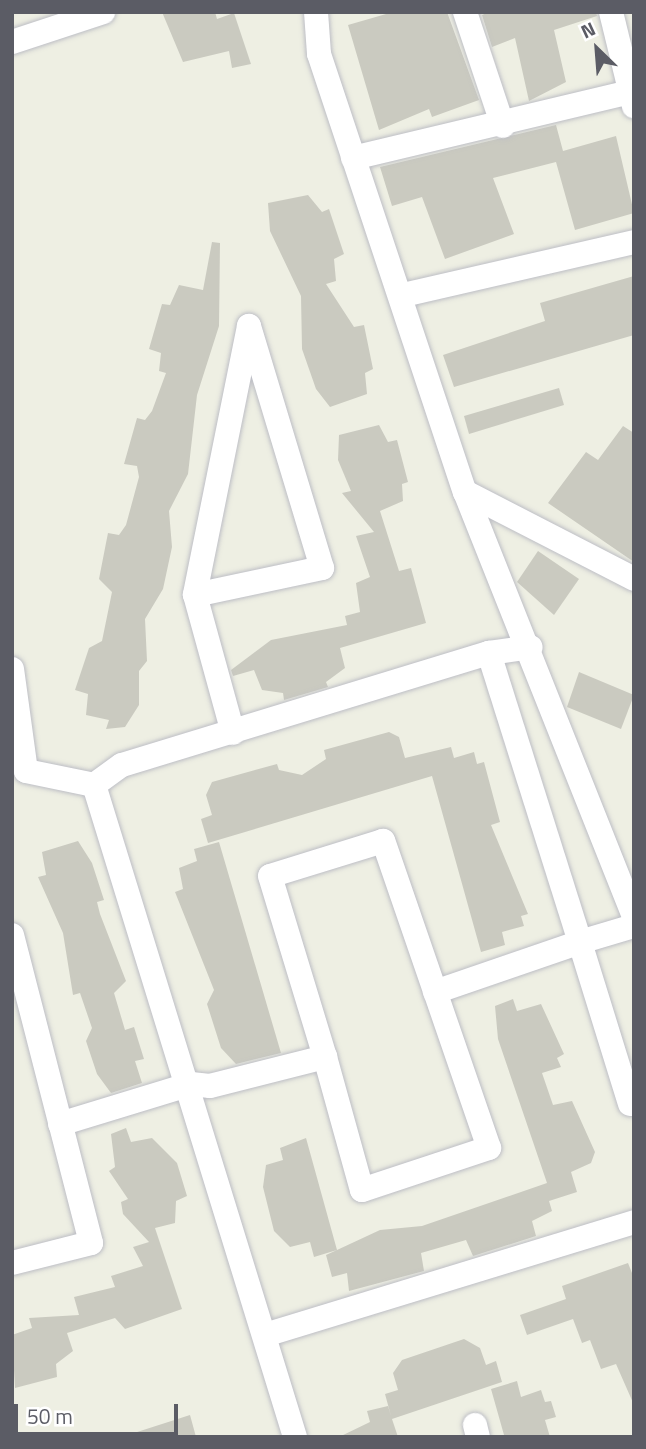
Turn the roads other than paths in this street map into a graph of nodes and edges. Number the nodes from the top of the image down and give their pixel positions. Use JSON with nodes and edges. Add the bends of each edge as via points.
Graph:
{"nodes":[{"id":1,"x":103,"y":12,"type":"edge"},
{"id":2,"x":316,"y":12,"type":"edge"},
{"id":3,"x":465,"y":12,"type":"edge"},
{"id":4,"x":611,"y":12,"type":"edge"},
{"id":5,"x":12,"y":42,"type":"edge"},
{"id":6,"x":633,"y":97,"type":"edge"},
{"id":7,"x":503,"y":126,"type":"junction"},
{"id":8,"x":354,"y":158,"type":"junction"},
{"id":9,"x":634,"y":242,"type":"edge"},
{"id":10,"x":403,"y":295,"type":"junction"},
{"id":11,"x":465,"y":492,"type":"junction"},
{"id":12,"x":634,"y":579,"type":"edge"},
{"id":13,"x":195,"y":595,"type":"junction"},
{"id":14,"x":531,"y":648,"type":"junction"},
{"id":15,"x":489,"y":653,"type":"junction"},
{"id":16,"x":12,"y":669,"type":"edge"},
{"id":17,"x":233,"y":733,"type":"junction"},
{"id":18,"x":19,"y":776,"type":"edge"},
{"id":19,"x":94,"y":785,"type":"junction"},
{"id":20,"x":629,"y":882,"type":"edge"},
{"id":21,"x":634,"y":917,"type":"edge"},
{"id":22,"x":634,"y":926,"type":"edge"},
{"id":23,"x":12,"y":935,"type":"edge"},
{"id":24,"x":580,"y":942,"type":"junction"},
{"id":25,"x":436,"y":992,"type":"junction"},
{"id":26,"x":325,"y":1057,"type":"junction"},
{"id":27,"x":191,"y":1084,"type":"junction"},
{"id":28,"x":630,"y":1104,"type":"dead end"},
{"id":29,"x":60,"y":1124,"type":"junction"},
{"id":30,"x":634,"y":1222,"type":"edge"},
{"id":31,"x":12,"y":1263,"type":"edge"},
{"id":32,"x":265,"y":1335,"type":"junction"},
{"id":33,"x":295,"y":1437,"type":"edge"}],
"edges":[{"from":1,"to":5,"type":"street"},
{"from":2,"to":8,"type":"street","via":[[319,54]]},
{"from":3,"to":7,"type":"street"},
{"from":4,"to":6,"type":"street"},
{"from":6,"to":7,"type":"street"},
{"from":7,"to":8,"type":"street"},
{"from":8,"to":10,"type":"street"},
{"from":9,"to":10,"type":"street"},
{"from":10,"to":11,"type":"street"},
{"from":11,"to":12,"type":"street"},
{"from":11,"to":14,"type":"street"},
{"from":13,"to":13,"type":"street","via":[[241,366],[249,326],[322,568]]},
{"from":13,"to":17,"type":"street"},
{"from":14,"to":15,"type":"street"},
{"from":14,"to":20,"type":"street"},
{"from":15,"to":17,"type":"street"},
{"from":15,"to":24,"type":"street"},
{"from":16,"to":18,"type":"street"},
{"from":17,"to":19,"type":"street","via":[[122,765]]},
{"from":18,"to":19,"type":"street"},
{"from":19,"to":27,"type":"street"},
{"from":20,"to":21,"type":"street"},
{"from":22,"to":24,"type":"street"},
{"from":23,"to":29,"type":"street"},
{"from":24,"to":25,"type":"street"},
{"from":24,"to":28,"type":"street"},
{"from":25,"to":26,"type":"street","via":[[489,1147],[362,1190]]},
{"from":25,"to":26,"type":"street","via":[[383,841],[270,876]]},
{"from":26,"to":27,"type":"street","via":[[223,1083]]},
{"from":27,"to":29,"type":"street"},
{"from":27,"to":32,"type":"street"},
{"from":29,"to":31,"type":"street","via":[[91,1243]]},
{"from":30,"to":32,"type":"street"},
{"from":32,"to":33,"type":"street"}]}
